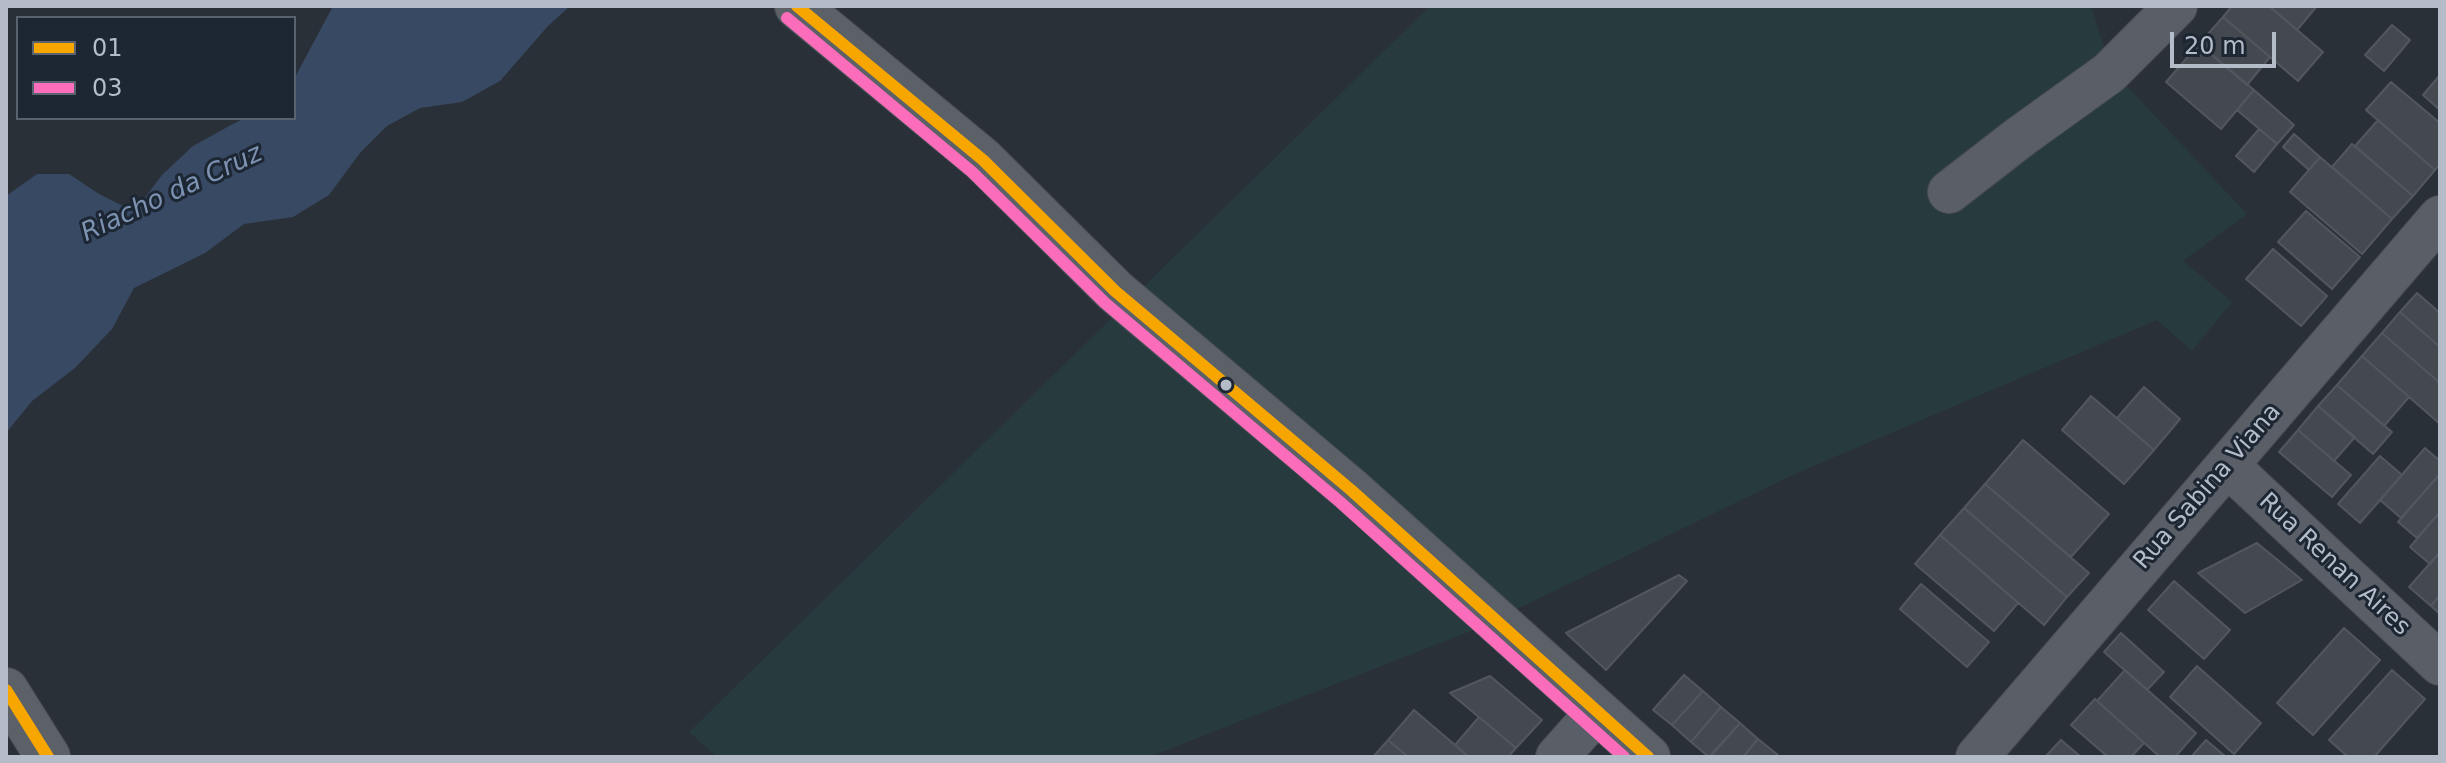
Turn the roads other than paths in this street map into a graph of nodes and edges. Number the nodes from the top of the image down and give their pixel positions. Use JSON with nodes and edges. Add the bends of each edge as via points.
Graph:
{"nodes":[{"id":1,"x":797,"y":6,"type":"edge"},
{"id":2,"x":2176,"y":6,"type":"edge"},
{"id":3,"x":1949,"y":192,"type":"dead end"},
{"id":4,"x":2440,"y":217,"type":"edge"},
{"id":5,"x":2227,"y":465,"type":"junction"},
{"id":6,"x":2440,"y":664,"type":"edge"},
{"id":7,"x":12,"y":699,"type":"edge"},
{"id":8,"x":1597,"y":712,"type":"junction"},
{"id":9,"x":48,"y":757,"type":"edge"},
{"id":10,"x":1557,"y":757,"type":"edge"},
{"id":11,"x":1648,"y":757,"type":"edge"},
{"id":12,"x":1977,"y":757,"type":"edge"}],
"edges":[{"from":1,"to":8,"type":"main road","via":[[983,160],[1115,291],[1351,490]]},
{"from":2,"to":3,"type":"street","via":[[2109,73]]},
{"from":4,"to":5,"type":"street","name":"Rua Sabina Viana"},
{"from":5,"to":6,"type":"street","name":"Rua Renan Aires"},
{"from":5,"to":12,"type":"street","name":"Rua Sabina Viana"},
{"from":7,"to":9,"type":"main road"},
{"from":8,"to":10,"type":"street"},
{"from":8,"to":11,"type":"main road"}]}
